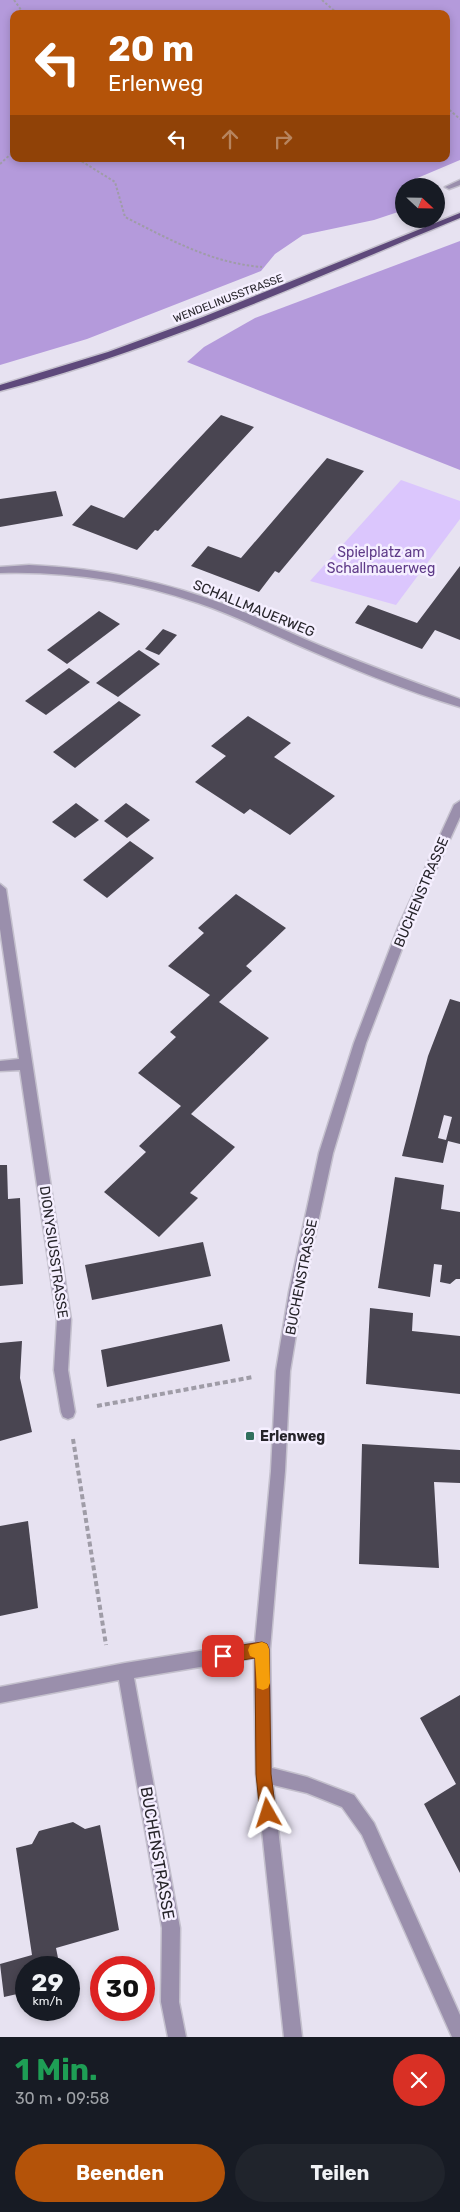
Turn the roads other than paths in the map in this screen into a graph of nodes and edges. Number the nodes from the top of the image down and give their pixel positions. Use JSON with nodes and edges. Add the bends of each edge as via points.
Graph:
{"nodes":[{"id":1,"x":460,"y":182,"type":"edge"},
{"id":2,"x":449,"y":187,"type":"dead end"},
{"id":3,"x":460,"y":215,"type":"edge"},
{"id":4,"x":0,"y":388,"type":"edge"},
{"id":5,"x":0,"y":570,"type":"edge"},
{"id":6,"x":460,"y":703,"type":"edge"},
{"id":7,"x":460,"y":806,"type":"edge"},
{"id":8,"x":0,"y":889,"type":"edge"},
{"id":9,"x":27,"y":1064,"type":"junction"},
{"id":10,"x":0,"y":1066,"type":"edge"},
{"id":11,"x":68,"y":1412,"type":"road end"},
{"id":12,"x":262,"y":1649,"type":"junction"},
{"id":13,"x":118,"y":1672,"type":"junction"},
{"id":14,"x":0,"y":1695,"type":"edge"},
{"id":15,"x":264,"y":1774,"type":"junction"},
{"id":16,"x":460,"y":2035,"type":"edge"},
{"id":17,"x":177,"y":2037,"type":"edge"},
{"id":18,"x":293,"y":2037,"type":"edge"}],
"edges":[{"from":1,"to":2,"type":"street"},
{"from":3,"to":4,"type":"main road","name":"WENDELINUSSTRASSE","via":[[206,319],[111,354]]},
{"from":5,"to":6,"type":"street","name":"SCHALLMAUERWEG","via":[[96,572],[137,580],[230,610],[357,665]]},
{"from":7,"to":12,"type":"street","name":"BUCHENSTRASSE","via":[[405,925],[358,1052],[326,1153],[296,1292],[283,1371],[278,1471]]},
{"from":8,"to":9,"type":"street","name":"DIONYSIUSSTRASSE"},
{"from":9,"to":10,"type":"street"},
{"from":9,"to":11,"type":"street","name":"DIONYSIUSSTRASSE","via":[[64,1320],[61,1370]]},
{"from":12,"to":13,"type":"street"},
{"from":12,"to":15,"type":"street","name":"BUCHENSTRASSE"},
{"from":13,"to":14,"type":"street"},
{"from":13,"to":17,"type":"street","name":"BUCHENSTRASSE","via":[[171,1928],[170,2002]]},
{"from":15,"to":16,"type":"street","via":[[307,1785],[348,1801],[368,1829]]},
{"from":15,"to":18,"type":"street","name":"BUCHENSTRASSE"}]}
